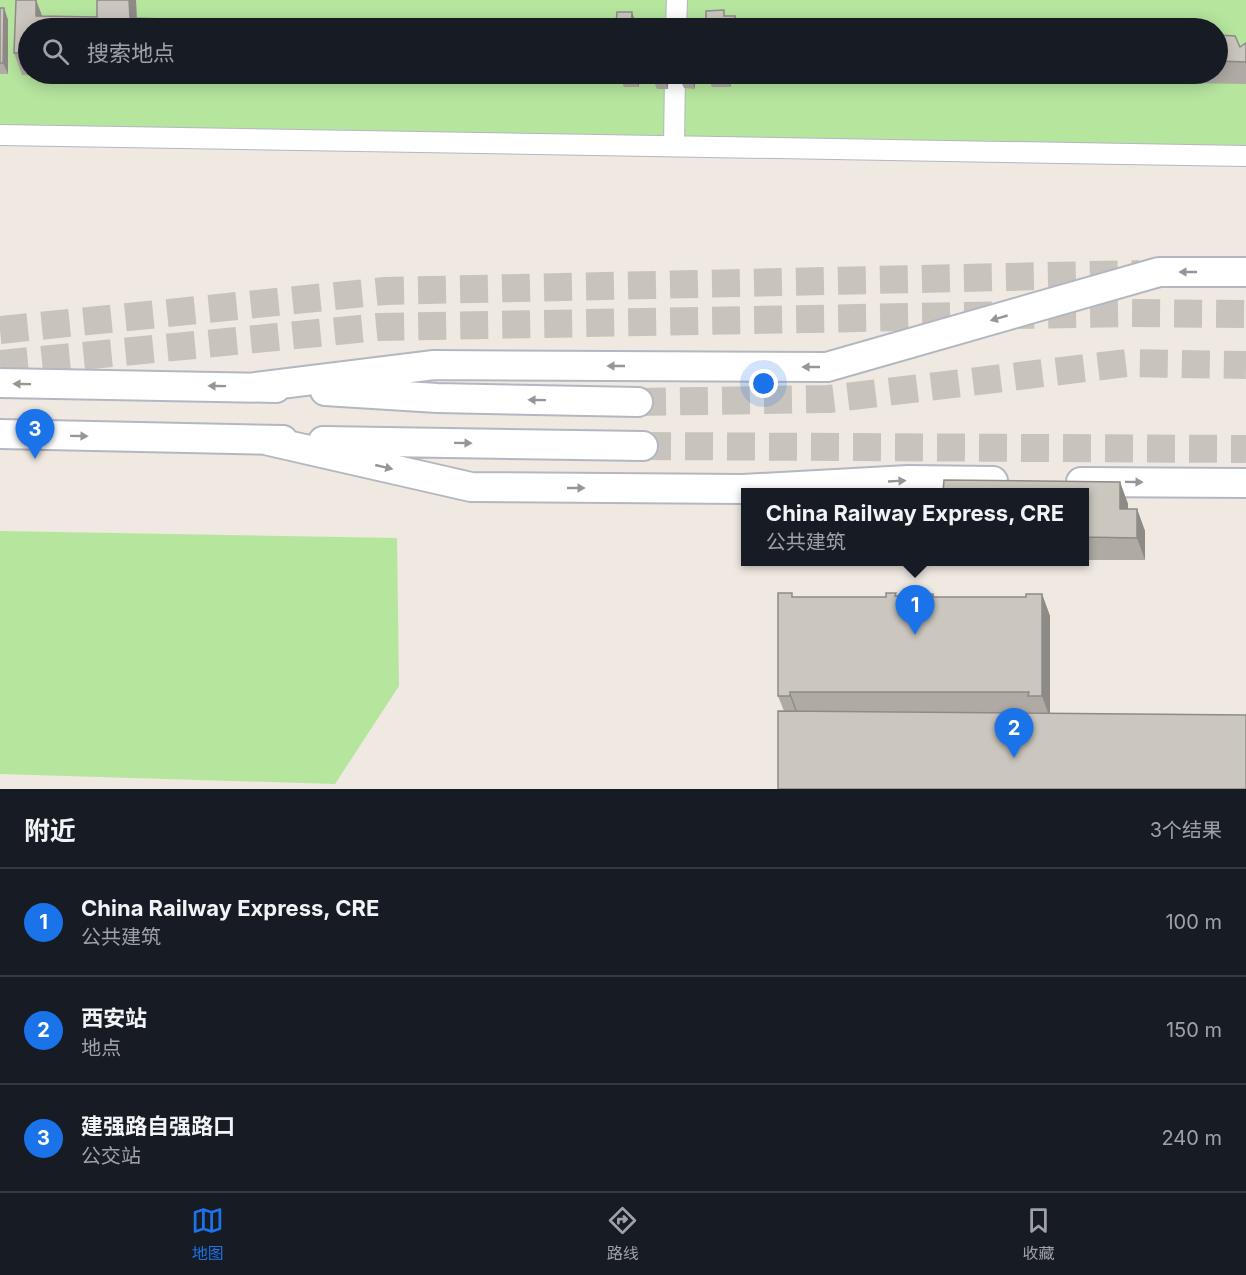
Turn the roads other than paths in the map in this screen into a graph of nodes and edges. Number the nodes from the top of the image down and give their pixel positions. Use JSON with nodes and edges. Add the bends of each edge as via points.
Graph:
{"nodes":[{"id":1,"x":677,"y":0,"type":"edge"},
{"id":2,"x":676,"y":18,"type":"edge"},
{"id":3,"x":675,"y":84,"type":"edge"},
{"id":4,"x":0,"y":135,"type":"edge"},
{"id":5,"x":674,"y":146,"type":"junction"},
{"id":6,"x":1246,"y":156,"type":"edge"},
{"id":7,"x":1246,"y":272,"type":"edge"},
{"id":8,"x":0,"y":383,"type":"edge"},
{"id":9,"x":256,"y":387,"type":"junction"},
{"id":10,"x":638,"y":402,"type":"tunnel mouth"},
{"id":11,"x":0,"y":434,"type":"edge"},
{"id":12,"x":265,"y":440,"type":"junction"},
{"id":13,"x":643,"y":446,"type":"tunnel mouth"},
{"id":14,"x":1025,"y":481,"type":"edge"},
{"id":15,"x":1060,"y":481,"type":"edge"},
{"id":16,"x":1246,"y":483,"type":"edge"},
{"id":17,"x":761,"y":488,"type":"edge"},
{"id":18,"x":741,"y":489,"type":"edge"}],
"edges":[{"from":1,"to":2,"type":"street"},
{"from":3,"to":5,"type":"street"},
{"from":4,"to":5,"type":"street"},
{"from":5,"to":6,"type":"street"},
{"from":7,"to":9,"type":"street","one_way":true,"via":[[1159,272],[827,367],[434,364]]},
{"from":9,"to":8,"type":"street","one_way":true},
{"from":10,"to":9,"type":"street","one_way":true,"via":[[437,398]]},
{"from":11,"to":12,"type":"street","one_way":true},
{"from":12,"to":13,"type":"street","one_way":true},
{"from":12,"to":18,"type":"street","one_way":true,"via":[[471,487]]},
{"from":17,"to":14,"type":"street","one_way":true,"via":[[908,480]]},
{"from":15,"to":16,"type":"street","one_way":true}]}
